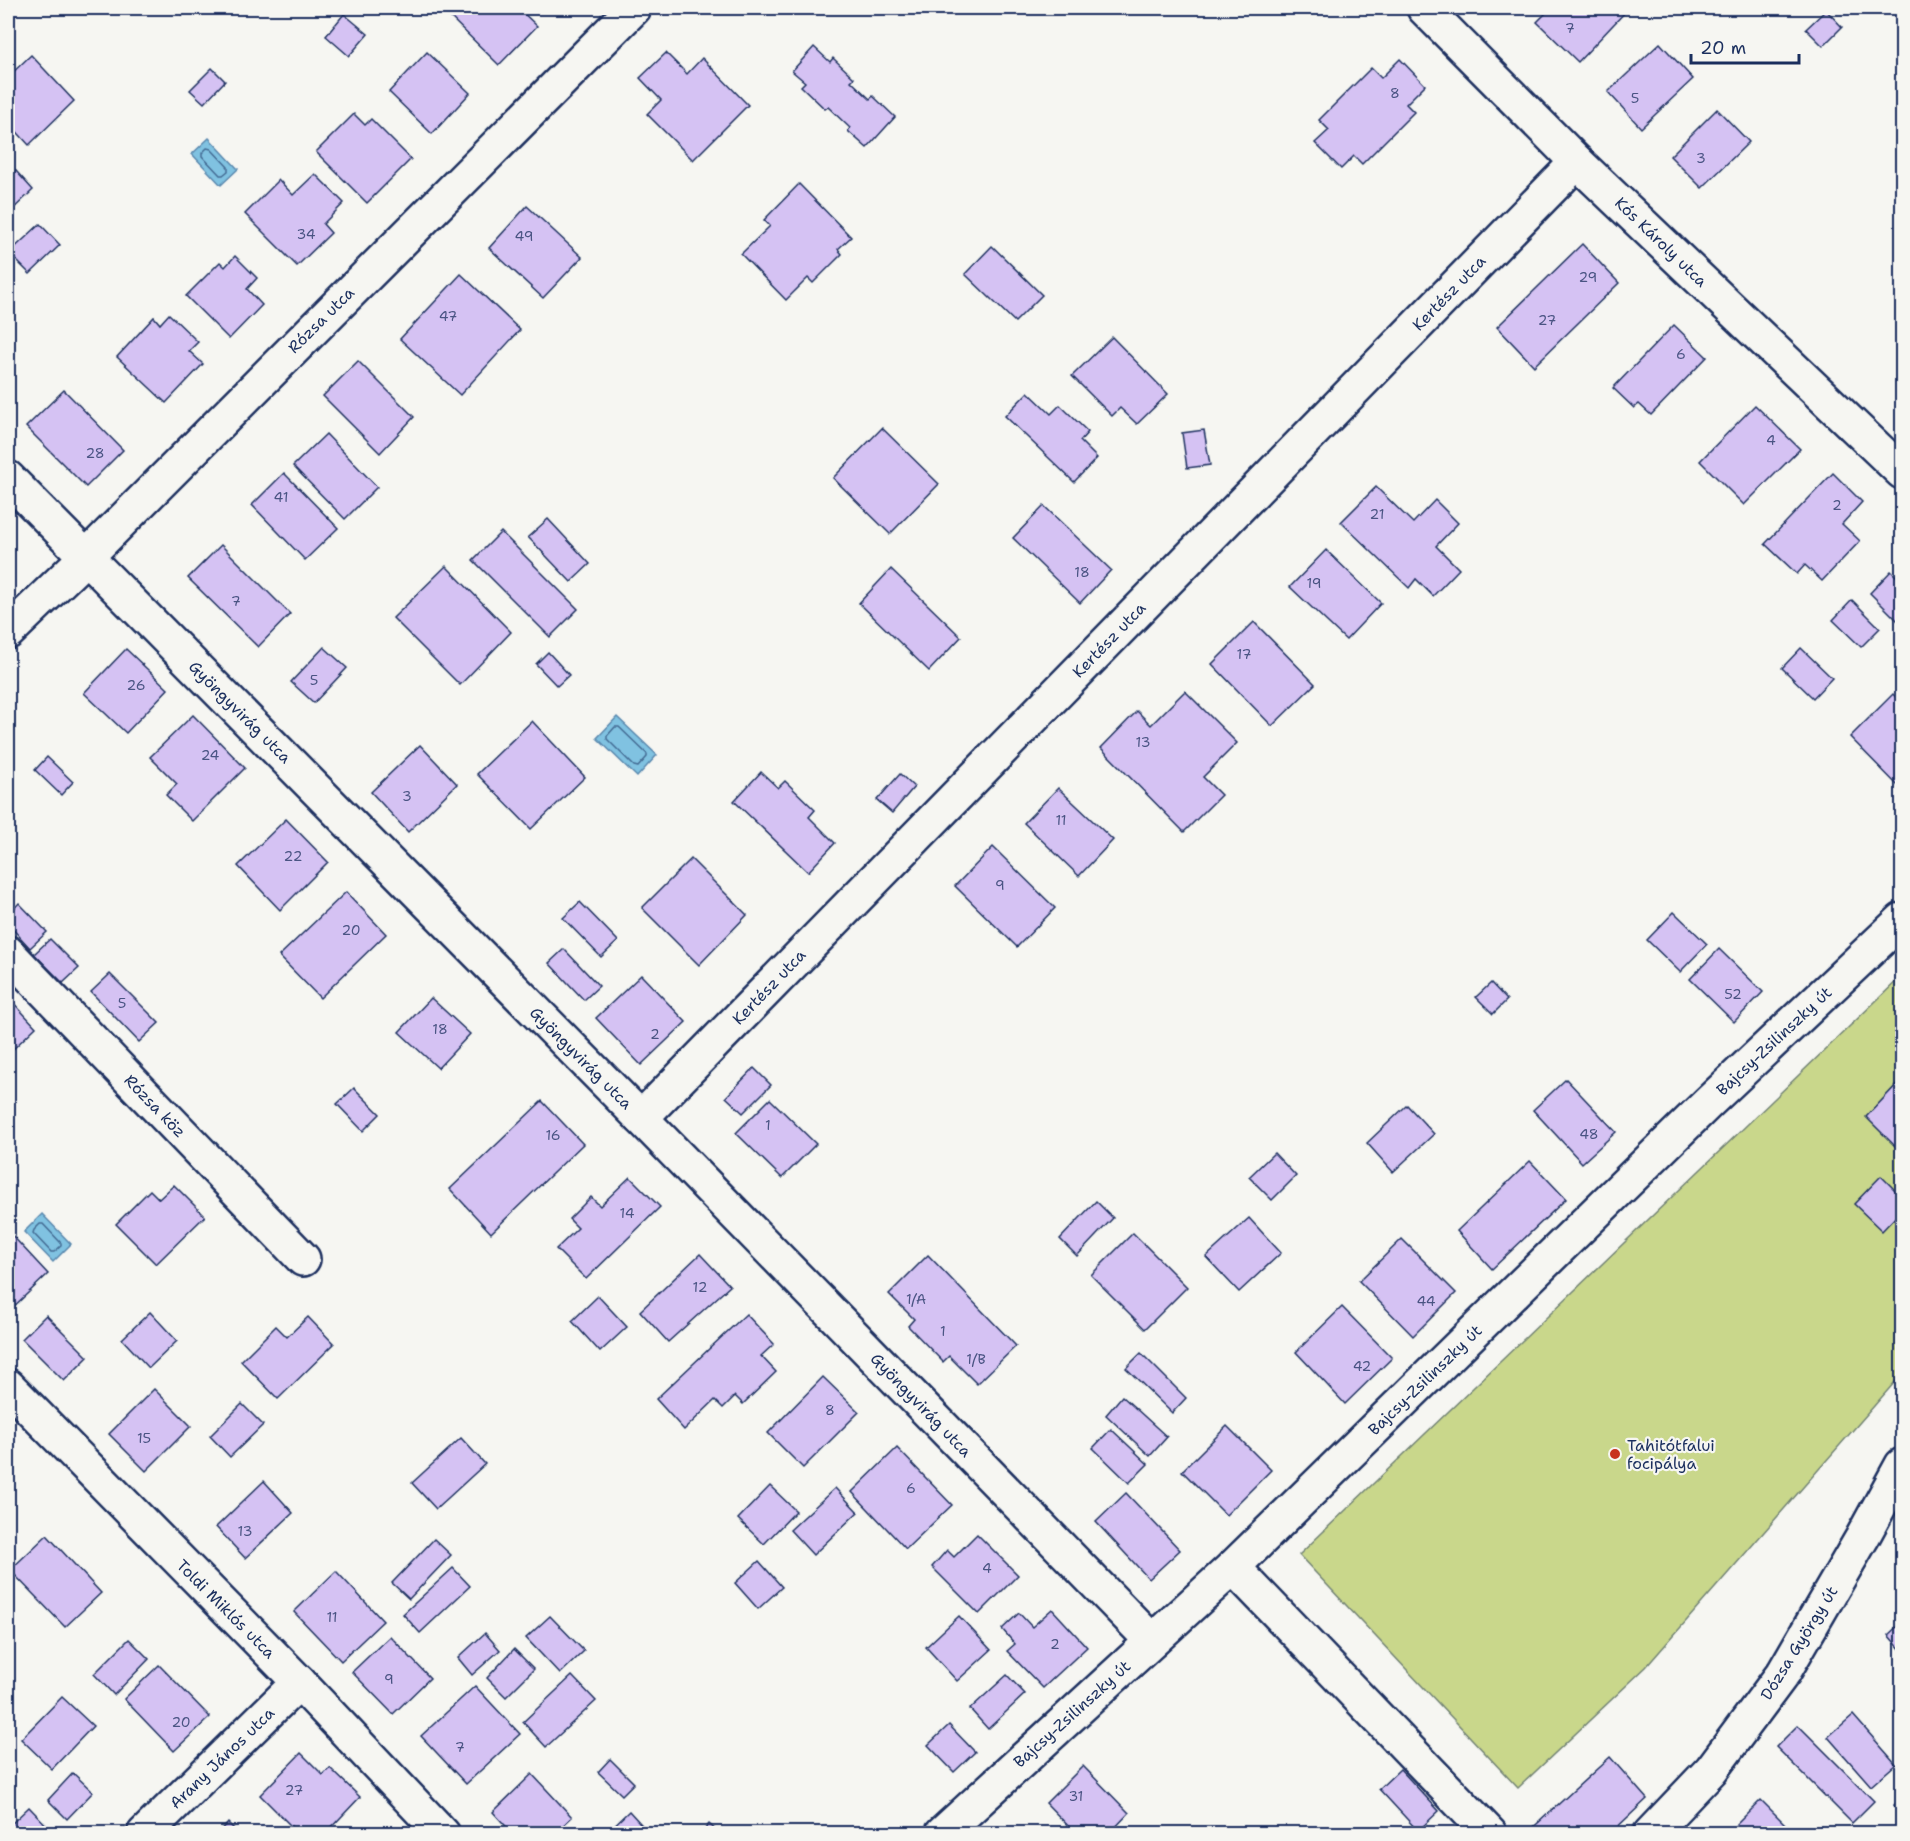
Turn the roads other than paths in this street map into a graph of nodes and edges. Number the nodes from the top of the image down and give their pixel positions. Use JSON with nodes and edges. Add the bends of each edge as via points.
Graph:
{"nodes":[{"id":1,"x":634,"y":8,"type":"edge"},
{"id":2,"x":1424,"y":8,"type":"edge"},
{"id":3,"x":1577,"y":162,"type":"junction"},
{"id":4,"x":1902,"y":471,"type":"edge"},
{"id":5,"x":8,"y":478,"type":"edge"},
{"id":6,"x":87,"y":556,"type":"junction"},
{"id":7,"x":8,"y":632,"type":"edge"},
{"id":8,"x":1902,"y":920,"type":"edge"},
{"id":9,"x":8,"y":953,"type":"edge"},
{"id":10,"x":641,"y":1118,"type":"junction"},
{"id":11,"x":303,"y":1259,"type":"dead end"},
{"id":12,"x":8,"y":1386,"type":"edge"},
{"id":13,"x":1902,"y":1465,"type":"edge"},
{"id":14,"x":1233,"y":1567,"type":"junction"},
{"id":15,"x":1152,"y":1641,"type":"junction"},
{"id":16,"x":299,"y":1682,"type":"junction"},
{"id":17,"x":144,"y":1833,"type":"edge"},
{"id":18,"x":443,"y":1833,"type":"edge"},
{"id":19,"x":942,"y":1833,"type":"edge"},
{"id":20,"x":1490,"y":1833,"type":"edge"},
{"id":21,"x":1650,"y":1833,"type":"edge"}],
"edges":[{"from":1,"to":6,"type":"street","name":"Rózsa utca"},
{"from":2,"to":3,"type":"street","name":"Kós Károly utca"},
{"from":3,"to":4,"type":"street","name":"Kós Károly utca"},
{"from":3,"to":10,"type":"street","name":"Kertész utca"},
{"from":5,"to":6,"type":"street","name":"Gyöngyvirág utca"},
{"from":6,"to":7,"type":"street","name":"Rózsa utca"},
{"from":6,"to":10,"type":"street","name":"Gyöngyvirág utca"},
{"from":8,"to":14,"type":"street","name":"Bajcsy-Zsilinszky út","via":[[1700,1111]]},
{"from":9,"to":11,"type":"street","name":"Rózsa köz"},
{"from":10,"to":15,"type":"street","name":"Gyöngyvirág utca"},
{"from":12,"to":16,"type":"street","name":"Toldi Miklós utca"},
{"from":13,"to":21,"type":"street","name":"Dózsa György út","via":[[1784,1672],[1711,1770]]},
{"from":14,"to":15,"type":"street","name":"Bajcsy-Zsilinszky út"},
{"from":14,"to":20,"type":"street"},
{"from":15,"to":19,"type":"street","name":"Bajcsy-Zsilinszky út"},
{"from":16,"to":17,"type":"street","name":"Arany János utca"},
{"from":16,"to":18,"type":"street","name":"Toldi Miklós utca"}]}
